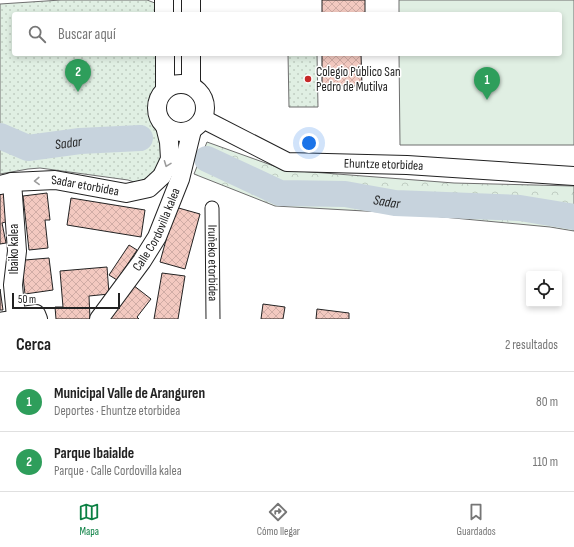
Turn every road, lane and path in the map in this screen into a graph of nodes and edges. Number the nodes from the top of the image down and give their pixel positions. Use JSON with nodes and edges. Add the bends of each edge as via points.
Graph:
{"nodes":[{"id":1,"x":164,"y":0,"type":"edge"},
{"id":2,"x":191,"y":0,"type":"edge"},
{"id":3,"x":164,"y":12,"type":"edge"},
{"id":4,"x":191,"y":12,"type":"edge"},
{"id":5,"x":164,"y":56,"type":"edge"},
{"id":6,"x":191,"y":56,"type":"edge"},
{"id":7,"x":192,"y":85,"type":"junction"},
{"id":8,"x":165,"y":89,"type":"junction"},
{"id":9,"x":197,"y":125,"type":"junction"},
{"id":10,"x":165,"y":126,"type":"junction"},
{"id":11,"x":574,"y":176,"type":"edge"},
{"id":12,"x":6,"y":183,"type":"edge"},
{"id":13,"x":212,"y":208,"type":"dead end"},
{"id":14,"x":9,"y":318,"type":"edge"},
{"id":15,"x":38,"y":319,"type":"edge"},
{"id":16,"x":99,"y":319,"type":"edge"},
{"id":17,"x":213,"y":319,"type":"edge"}],
"edges":[{"from":1,"to":3,"type":"street"},
{"from":2,"to":4,"type":"street"},
{"from":5,"to":8,"type":"street"},
{"from":6,"to":7,"type":"street"},
{"from":7,"to":8,"type":"street","via":[[177,83]]},
{"from":7,"to":9,"type":"street","via":[[201,92],[206,108]]},
{"from":8,"to":10,"type":"street","via":[[158,100],[157,112]]},
{"from":9,"to":10,"type":"street","via":[[178,132]]},
{"from":9,"to":11,"type":"street","name":"Ehuntze etorbidea","via":[[287,162],[407,165]]},
{"from":9,"to":16,"type":"street","name":"Calle Cordovilla kalea","via":[[180,179],[157,236]]},
{"from":10,"to":12,"type":"street","name":"Sadar etorbidea","one_way":true,"via":[[170,159],[162,176],[149,188],[126,193],[55,180]]},
{"from":12,"to":14,"type":"street","name":"Ibaiko kalea","via":[[16,251]]},
{"from":13,"to":17,"type":"street","name":"Iruñeko etorbidea"},
{"from":14,"to":15,"type":"street","via":[[36,314]]}]}
